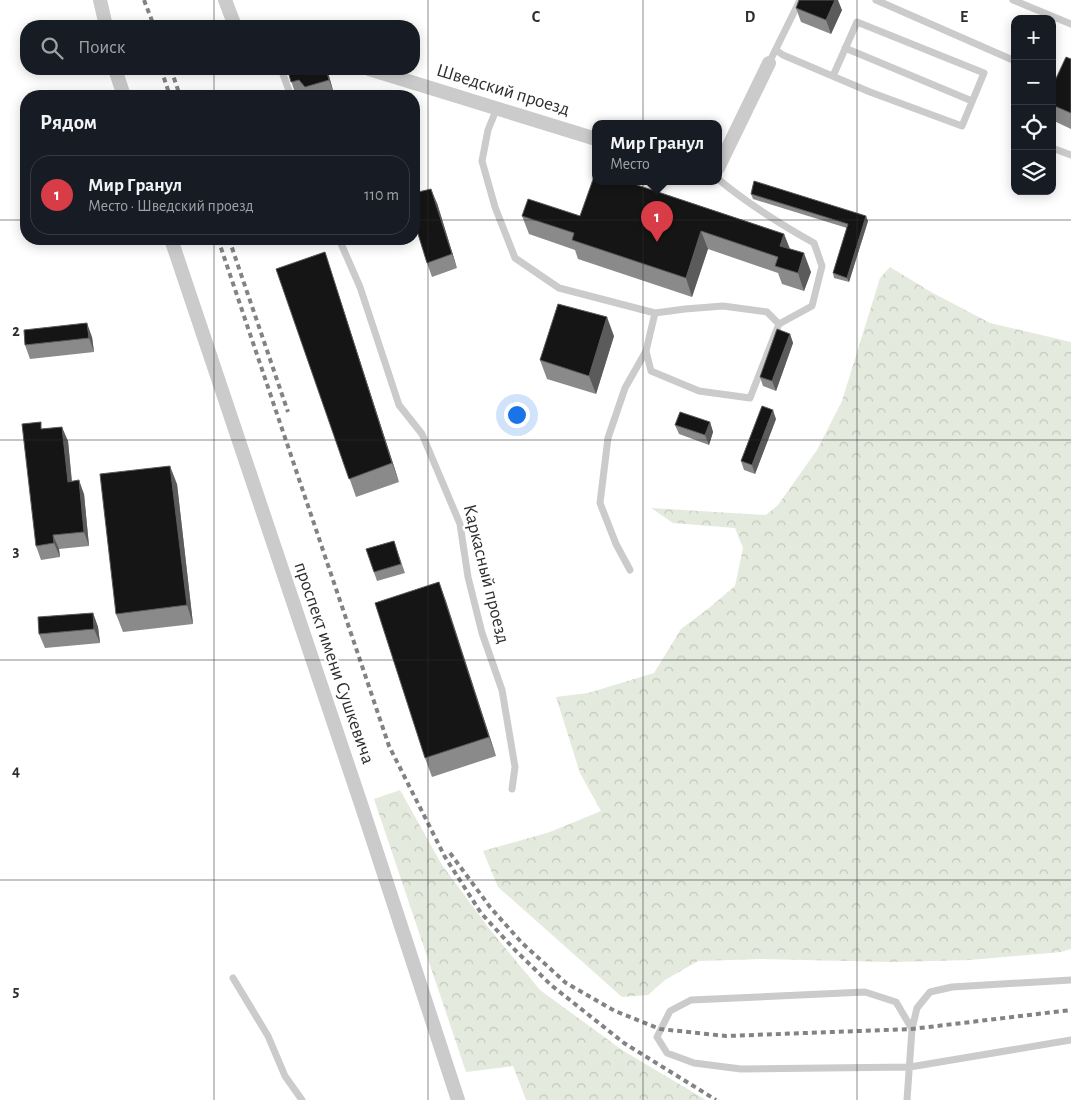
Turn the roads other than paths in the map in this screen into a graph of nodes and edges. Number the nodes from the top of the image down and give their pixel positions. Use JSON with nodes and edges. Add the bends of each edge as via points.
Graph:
{"nodes":[{"id":1,"x":100,"y":0,"type":"edge"},
{"id":2,"x":225,"y":0,"type":"edge"},
{"id":3,"x":800,"y":0,"type":"edge"},
{"id":4,"x":876,"y":0,"type":"edge"},
{"id":5,"x":1013,"y":0,"type":"edge"},
{"id":6,"x":105,"y":20,"type":"edge"},
{"id":7,"x":233,"y":20,"type":"edge"},
{"id":8,"x":1071,"y":24,"type":"edge"},
{"id":9,"x":845,"y":48,"type":"junction"},
{"id":10,"x":776,"y":50,"type":"junction"},
{"id":11,"x":1013,"y":60,"type":"edge"},
{"id":12,"x":769,"y":63,"type":"joint"},
{"id":13,"x":117,"y":75,"type":"edge"},
{"id":14,"x":283,"y":75,"type":"edge"},
{"id":15,"x":390,"y":75,"type":"edge"},
{"id":16,"x":833,"y":76,"type":"junction"},
{"id":17,"x":122,"y":90,"type":"edge"},
{"id":18,"x":289,"y":90,"type":"edge"},
{"id":19,"x":972,"y":101,"type":"junction"},
{"id":20,"x":497,"y":108,"type":"junction"},
{"id":21,"x":592,"y":138,"type":"edge"},
{"id":22,"x":1056,"y":149,"type":"edge"},
{"id":23,"x":1071,"y":155,"type":"edge"},
{"id":24,"x":722,"y":160,"type":"edge"},
{"id":25,"x":722,"y":182,"type":"edge"},
{"id":26,"x":174,"y":245,"type":"edge"},
{"id":27,"x":342,"y":245,"type":"edge"},
{"id":28,"x":655,"y":313,"type":"junction"},
{"id":29,"x":779,"y":324,"type":"junction"},
{"id":30,"x":646,"y":351,"type":"junction"},
{"id":31,"x":630,"y":570,"type":"dead end"},
{"id":32,"x":512,"y":790,"type":"dead end"},
{"id":33,"x":233,"y":978,"type":"dead end"},
{"id":34,"x":1071,"y":980,"type":"edge"},
{"id":35,"x":912,"y":1029,"type":"junction"},
{"id":36,"x":1071,"y":1040,"type":"edge"},
{"id":37,"x":910,"y":1067,"type":"junction"},
{"id":38,"x":302,"y":1100,"type":"edge"},
{"id":39,"x":458,"y":1100,"type":"edge"},
{"id":40,"x":907,"y":1100,"type":"edge"}],
"edges":[{"from":1,"to":6,"type":"street"},
{"from":2,"to":7,"type":"street"},
{"from":3,"to":10,"type":"lane"},
{"from":4,"to":11,"type":"lane"},
{"from":5,"to":8,"type":"lane"},
{"from":9,"to":16,"type":"lane"},
{"from":9,"to":19,"type":"lane"},
{"from":9,"to":19,"type":"lane","via":[[857,22],[984,73]]},
{"from":10,"to":12,"type":"lane"},
{"from":10,"to":16,"type":"lane"},
{"from":12,"to":24,"type":"street"},
{"from":13,"to":17,"type":"street"},
{"from":14,"to":18,"type":"lane"},
{"from":15,"to":20,"type":"street","name":"Шведский проезд"},
{"from":16,"to":19,"type":"lane","via":[[962,126]]},
{"from":20,"to":21,"type":"street","name":"Шведский проезд"},
{"from":20,"to":28,"type":"lane","via":[[488,130],[482,161],[495,207],[515,258],[559,288]]},
{"from":22,"to":23,"type":"lane"},
{"from":25,"to":29,"type":"lane","via":[[741,198],[814,243],[822,266],[812,306]]},
{"from":26,"to":39,"type":"street","name":"проспект имени Сушкевича"},
{"from":27,"to":32,"type":"lane","name":"Каркасный проезд","via":[[360,287],[399,405],[422,434],[460,524],[468,577],[482,633],[502,690],[515,767]]},
{"from":28,"to":29,"type":"lane","via":[[723,306],[768,312]]},
{"from":28,"to":30,"type":"lane"},
{"from":29,"to":30,"type":"lane","via":[[750,398],[699,391],[651,371]]},
{"from":30,"to":31,"type":"lane","via":[[625,388],[608,438],[600,503]]},
{"from":33,"to":38,"type":"lane","via":[[268,1036],[285,1076]]},
{"from":34,"to":35,"type":"lane","via":[[952,987],[930,992],[917,1008]]},
{"from":35,"to":37,"type":"lane"},
{"from":35,"to":37,"type":"lane","via":[[896,1002],[865,992],[691,1000],[670,1011],[657,1037],[667,1052],[694,1063],[741,1069]]},
{"from":36,"to":37,"type":"lane"},
{"from":37,"to":40,"type":"lane"}]}
